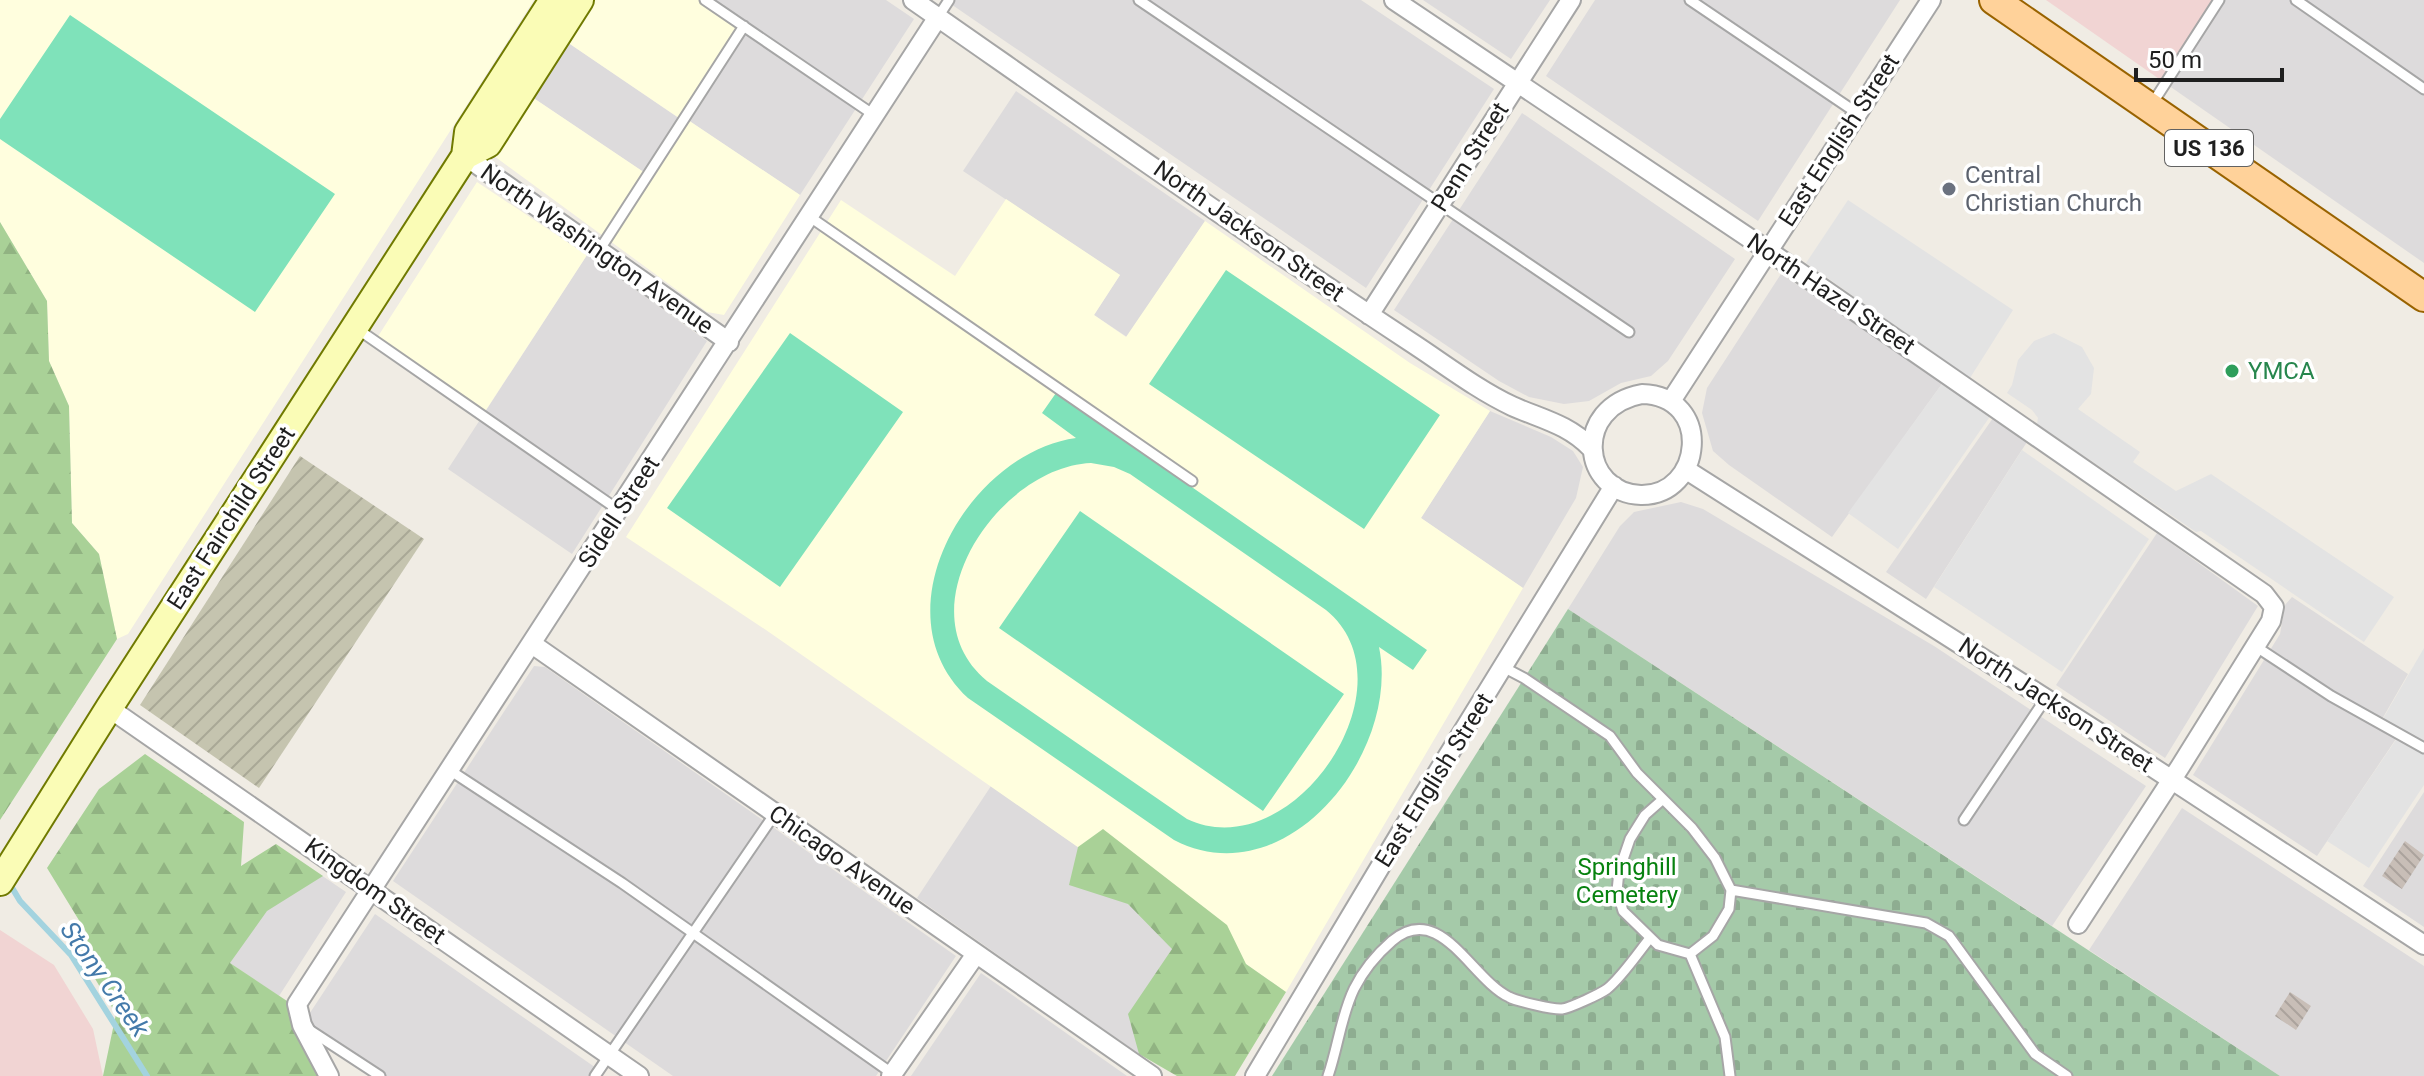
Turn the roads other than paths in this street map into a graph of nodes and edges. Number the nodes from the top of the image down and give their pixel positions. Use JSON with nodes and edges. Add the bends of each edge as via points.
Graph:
{"nodes":[{"id":1,"x":553,"y":0,"type":"edge"},
{"id":2,"x":580,"y":0,"type":"edge"},
{"id":3,"x":705,"y":0,"type":"edge"},
{"id":4,"x":913,"y":0,"type":"edge"},
{"id":5,"x":949,"y":0,"type":"edge"},
{"id":6,"x":1139,"y":0,"type":"edge"},
{"id":7,"x":1394,"y":0,"type":"edge"},
{"id":8,"x":1571,"y":0,"type":"edge"},
{"id":9,"x":1690,"y":0,"type":"edge"},
{"id":10,"x":1931,"y":0,"type":"edge"},
{"id":11,"x":1994,"y":0,"type":"edge"},
{"id":12,"x":2219,"y":0,"type":"edge"},
{"id":13,"x":2296,"y":0,"type":"edge"},
{"id":14,"x":938,"y":17,"type":"junction"},
{"id":15,"x":744,"y":26,"type":"junction"},
{"id":16,"x":1517,"y":84,"type":"junction"},
{"id":17,"x":2424,"y":89,"type":"edge"},
{"id":18,"x":2150,"y":107,"type":"junction"},
{"id":19,"x":1857,"y":113,"type":"junction"},
{"id":20,"x":875,"y":116,"type":"junction"},
{"id":21,"x":465,"y":156,"type":"junction"},
{"id":22,"x":1441,"y":203,"type":"junction"},
{"id":23,"x":810,"y":217,"type":"junction"},
{"id":24,"x":600,"y":249,"type":"junction"},
{"id":25,"x":1767,"y":250,"type":"junction"},
{"id":26,"x":2424,"y":297,"type":"edge"},
{"id":27,"x":1369,"y":315,"type":"junction"},
{"id":28,"x":355,"y":327,"type":"junction"},
{"id":29,"x":1629,"y":332,"type":"dead end"},
{"id":30,"x":729,"y":342,"type":"junction"},
{"id":31,"x":1671,"y":401,"type":"junction"},
{"id":32,"x":1591,"y":448,"type":"junction"},
{"id":33,"x":1685,"y":469,"type":"junction"},
{"id":34,"x":1192,"y":481,"type":"dead end"},
{"id":35,"x":1614,"y":486,"type":"junction"},
{"id":36,"x":620,"y":511,"type":"junction"},
{"id":37,"x":532,"y":644,"type":"junction"},
{"id":38,"x":2255,"y":646,"type":"junction"},
{"id":39,"x":1503,"y":667,"type":"junction"},
{"id":40,"x":2046,"y":698,"type":"junction"},
{"id":41,"x":109,"y":708,"type":"junction"},
{"id":42,"x":2424,"y":748,"type":"edge"},
{"id":43,"x":448,"y":769,"type":"junction"},
{"id":44,"x":2172,"y":781,"type":"junction"},
{"id":45,"x":1662,"y":800,"type":"junction"},
{"id":46,"x":776,"y":812,"type":"junction"},
{"id":47,"x":1964,"y":820,"type":"dead end"},
{"id":48,"x":0,"y":882,"type":"edge"},
{"id":49,"x":371,"y":888,"type":"junction"},
{"id":50,"x":1731,"y":890,"type":"junction"},
{"id":51,"x":2078,"y":924,"type":"dead end"},
{"id":52,"x":691,"y":933,"type":"junction"},
{"id":53,"x":1650,"y":938,"type":"junction"},
{"id":54,"x":2424,"y":945,"type":"edge"},
{"id":55,"x":976,"y":954,"type":"junction"},
{"id":56,"x":1690,"y":954,"type":"junction"},
{"id":57,"x":302,"y":1025,"type":"junction"},
{"id":58,"x":609,"y":1055,"type":"junction"},
{"id":59,"x":894,"y":1075,"type":"edge"},
{"id":60,"x":329,"y":1076,"type":"edge"},
{"id":61,"x":380,"y":1076,"type":"edge"},
{"id":62,"x":595,"y":1076,"type":"edge"},
{"id":63,"x":639,"y":1076,"type":"edge"},
{"id":64,"x":1152,"y":1076,"type":"edge"},
{"id":65,"x":1255,"y":1076,"type":"edge"},
{"id":66,"x":1328,"y":1076,"type":"edge"},
{"id":67,"x":1730,"y":1076,"type":"edge"},
{"id":68,"x":2067,"y":1076,"type":"edge"}],
"edges":[{"from":1,"to":21,"type":"street","name":"East Fairchild Street","via":[[468,132]]},
{"from":2,"to":21,"type":"street","name":"East Fairchild Street","via":[[488,144]]},
{"from":3,"to":15,"type":"lane"},
{"from":4,"to":14,"type":"street","name":"North Jackson Street"},
{"from":5,"to":14,"type":"lane"},
{"from":6,"to":22,"type":"lane"},
{"from":7,"to":16,"type":"street","name":"North Hazel Street"},
{"from":8,"to":16,"type":"street","name":"Penn Street"},
{"from":9,"to":19,"type":"lane"},
{"from":10,"to":19,"type":"street","name":"East English Street"},
{"from":11,"to":18,"type":"main road","number":"US 136"},
{"from":12,"to":18,"type":"lane"},
{"from":13,"to":17,"type":"lane"},
{"from":14,"to":20,"type":"street","name":"Sidell Street"},
{"from":14,"to":27,"type":"street","name":"North Jackson Street"},
{"from":15,"to":20,"type":"lane"},
{"from":15,"to":24,"type":"lane"},
{"from":16,"to":22,"type":"street","name":"Penn Street"},
{"from":16,"to":25,"type":"street","name":"North Hazel Street"},
{"from":18,"to":26,"type":"main road","number":"US 136"},
{"from":19,"to":25,"type":"street","name":"East English Street"},
{"from":20,"to":23,"type":"street","name":"Sidell Street"},
{"from":21,"to":24,"type":"street","name":"North Washington Avenue"},
{"from":21,"to":28,"type":"street","name":"East Fairchild Street"},
{"from":22,"to":27,"type":"street","name":"Penn Street"},
{"from":22,"to":29,"type":"lane"},
{"from":23,"to":30,"type":"street","name":"Sidell Street"},
{"from":23,"to":34,"type":"lane"},
{"from":24,"to":30,"type":"street","name":"North Washington Avenue"},
{"from":25,"to":31,"type":"street","name":"East English Street"},
{"from":25,"to":38,"type":"street","name":"North Hazel Street","via":[[2264,594],[2274,607]]},
{"from":27,"to":32,"type":"street","name":"North Jackson Street","via":[[1511,405],[1578,434]]},
{"from":28,"to":36,"type":"lane"},
{"from":28,"to":41,"type":"street","name":"East Fairchild Street"},
{"from":30,"to":36,"type":"street","name":"Sidell Street"},
{"from":31,"to":32,"type":"street","via":[[1657,394],[1627,397],[1600,419]]},
{"from":31,"to":33,"type":"street","via":[[1684,412],[1692,430]]},
{"from":32,"to":35,"type":"street","via":[[1602,475]]},
{"from":33,"to":35,"type":"street","via":[[1656,494],[1638,495]]},
{"from":33,"to":40,"type":"street","name":"North Jackson Street"},
{"from":35,"to":39,"type":"street","name":"East English Street"},
{"from":36,"to":37,"type":"street","name":"Sidell Street"},
{"from":37,"to":43,"type":"street","name":"Sidell Street"},
{"from":37,"to":46,"type":"street","name":"Chicago Avenue"},
{"from":38,"to":42,"type":"lane"},
{"from":38,"to":44,"type":"street"},
{"from":39,"to":45,"type":"lane","via":[[1610,736]]},
{"from":39,"to":65,"type":"street","name":"East English Street"},
{"from":40,"to":44,"type":"street","name":"North Jackson Street"},
{"from":40,"to":47,"type":"lane"},
{"from":41,"to":48,"type":"street","name":"East Fairchild Street"},
{"from":41,"to":49,"type":"street","name":"Kingdom Street"},
{"from":43,"to":49,"type":"street","name":"Sidell Street"},
{"from":43,"to":52,"type":"lane"},
{"from":44,"to":51,"type":"street"},
{"from":44,"to":54,"type":"street","name":"North Jackson Street"},
{"from":45,"to":50,"type":"lane","via":[[1692,828]]},
{"from":45,"to":53,"type":"lane","via":[[1630,839],[1617,891],[1623,911]]},
{"from":46,"to":52,"type":"lane"},
{"from":46,"to":55,"type":"street","name":"Chicago Avenue"},
{"from":49,"to":57,"type":"street","name":"Sidell Street","via":[[297,1004]]},
{"from":49,"to":58,"type":"street","name":"Kingdom Street"},
{"from":50,"to":56,"type":"lane","via":[[1729,909],[1713,936]]},
{"from":50,"to":68,"type":"lane","via":[[1926,923],[1949,936],[2035,1054]]},
{"from":52,"to":58,"type":"lane"},
{"from":52,"to":59,"type":"lane"},
{"from":53,"to":56,"type":"lane"},
{"from":53,"to":66,"type":"lane","via":[[1607,989],[1561,1009],[1508,997],[1434,931],[1417,928],[1398,936],[1354,988]]},
{"from":55,"to":59,"type":"street"},
{"from":55,"to":64,"type":"street","name":"Chicago Avenue"},
{"from":56,"to":67,"type":"lane","via":[[1725,1037]]},
{"from":57,"to":60,"type":"street"},
{"from":57,"to":61,"type":"lane"},
{"from":58,"to":62,"type":"lane"},
{"from":58,"to":63,"type":"street","name":"Kingdom Street"}]}
